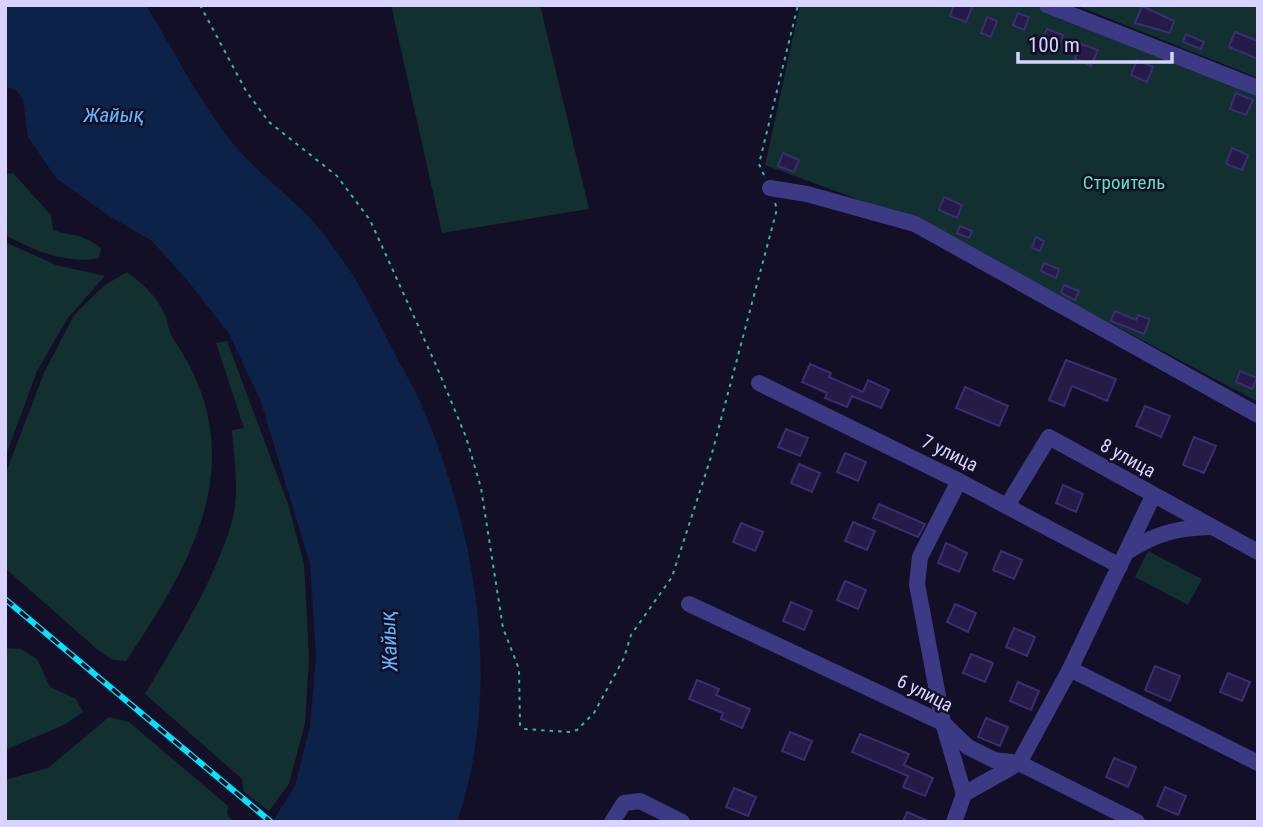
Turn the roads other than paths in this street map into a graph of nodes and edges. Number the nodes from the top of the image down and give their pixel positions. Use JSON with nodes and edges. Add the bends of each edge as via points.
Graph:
{"nodes":[{"id":1,"x":1047,"y":5,"type":"edge"},
{"id":2,"x":1258,"y":88,"type":"edge"},
{"id":3,"x":769,"y":188,"type":"road end"},
{"id":4,"x":759,"y":383,"type":"dead end"},
{"id":5,"x":1258,"y":415,"type":"edge"},
{"id":6,"x":959,"y":481,"type":"junction"},
{"id":7,"x":1153,"y":496,"type":"junction"},
{"id":8,"x":1007,"y":506,"type":"junction"},
{"id":9,"x":1211,"y":527,"type":"junction"},
{"id":10,"x":1258,"y":552,"type":"edge"},
{"id":11,"x":1123,"y":559,"type":"junction"},
{"id":12,"x":689,"y":604,"type":"dead end"},
{"id":13,"x":1070,"y":669,"type":"junction"},
{"id":14,"x":943,"y":723,"type":"junction"},
{"id":15,"x":1019,"y":762,"type":"junction"},
{"id":16,"x":1258,"y":763,"type":"edge"},
{"id":17,"x":964,"y":794,"type":"junction"},
{"id":18,"x":612,"y":822,"type":"edge"},
{"id":19,"x":682,"y":822,"type":"edge"},
{"id":20,"x":954,"y":822,"type":"edge"},
{"id":21,"x":1137,"y":822,"type":"edge"}],
"edges":[{"from":1,"to":2,"type":"street"},
{"from":3,"to":5,"type":"street","via":[[915,224]]},
{"from":4,"to":6,"type":"street","name":"7 улица"},
{"from":6,"to":8,"type":"street","name":"7 улица"},
{"from":6,"to":14,"type":"street","via":[[920,557],[917,584]]},
{"from":7,"to":8,"type":"street","name":"8 улица","via":[[1049,438]]},
{"from":7,"to":9,"type":"street","name":"8 улица"},
{"from":7,"to":11,"type":"street"},
{"from":8,"to":11,"type":"street","name":"7 улица"},
{"from":9,"to":10,"type":"street","name":"8 улица"},
{"from":9,"to":11,"type":"street","via":[[1178,528],[1153,535]]},
{"from":11,"to":13,"type":"street"},
{"from":12,"to":14,"type":"street","name":"6 улица"},
{"from":13,"to":15,"type":"street"},
{"from":13,"to":16,"type":"street"},
{"from":14,"to":15,"type":"street","name":"6 улица","via":[[985,756]]},
{"from":14,"to":17,"type":"street"},
{"from":15,"to":17,"type":"street"},
{"from":15,"to":21,"type":"street","name":"6 улица"},
{"from":17,"to":20,"type":"street"},
{"from":18,"to":19,"type":"street","via":[[624,803],[640,801]]}]}
